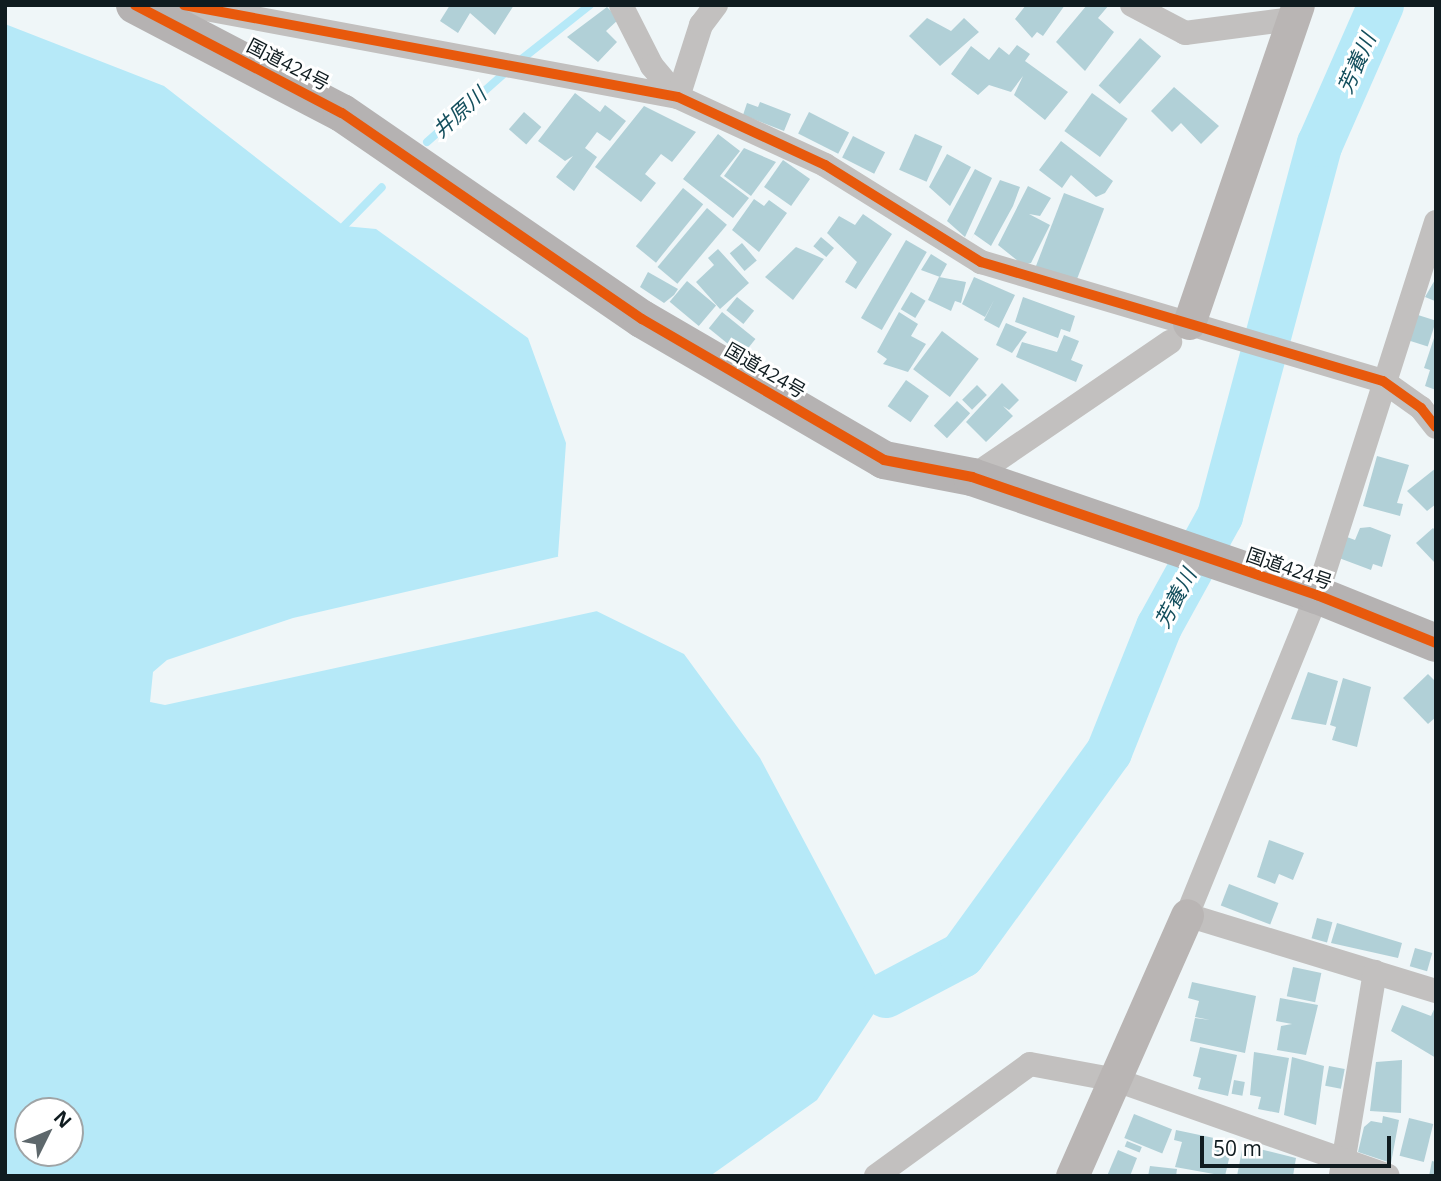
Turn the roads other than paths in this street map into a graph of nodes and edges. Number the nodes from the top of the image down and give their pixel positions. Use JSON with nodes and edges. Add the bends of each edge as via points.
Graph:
{"nodes":[{"id":1,"x":135,"y":5,"type":"edge"},
{"id":2,"x":184,"y":5,"type":"edge"},
{"id":3,"x":621,"y":5,"type":"edge"},
{"id":4,"x":716,"y":5,"type":"edge"},
{"id":5,"x":1132,"y":5,"type":"edge"},
{"id":6,"x":1294,"y":12,"type":"edge"},
{"id":7,"x":678,"y":97,"type":"junction"},
{"id":8,"x":1436,"y":222,"type":"edge"},
{"id":9,"x":1180,"y":333,"type":"junction"},
{"id":10,"x":1383,"y":381,"type":"junction"},
{"id":11,"x":1436,"y":428,"type":"edge"},
{"id":12,"x":972,"y":477,"type":"junction"},
{"id":13,"x":1306,"y":593,"type":"junction"},
{"id":14,"x":1436,"y":643,"type":"edge"},
{"id":15,"x":1186,"y":915,"type":"junction"},
{"id":16,"x":1375,"y":972,"type":"junction"},
{"id":17,"x":1436,"y":991,"type":"edge"},
{"id":18,"x":1115,"y":1080,"type":"junction"},
{"id":19,"x":1341,"y":1168,"type":"edge"},
{"id":20,"x":876,"y":1176,"type":"edge"},
{"id":21,"x":1072,"y":1176,"type":"edge"},
{"id":22,"x":1388,"y":1176,"type":"edge"}],
"edges":[{"from":1,"to":12,"type":"highway","name":"国道424号","via":[[342,113],[642,319],[884,460]]},
{"from":2,"to":7,"type":"street"},
{"from":3,"to":7,"type":"street","via":[[652,66]]},
{"from":4,"to":7,"type":"street","via":[[701,25]]},
{"from":5,"to":6,"type":"street","via":[[1185,33]]},
{"from":6,"to":9,"type":"street"},
{"from":7,"to":9,"type":"street","via":[[825,165],[981,262]]},
{"from":8,"to":10,"type":"street"},
{"from":9,"to":10,"type":"street"},
{"from":9,"to":12,"type":"street"},
{"from":10,"to":11,"type":"street","via":[[1421,408]]},
{"from":10,"to":13,"type":"street"},
{"from":12,"to":13,"type":"highway","name":"国道424号"},
{"from":13,"to":14,"type":"highway","name":"国道424号"},
{"from":13,"to":15,"type":"street"},
{"from":15,"to":16,"type":"street"},
{"from":15,"to":18,"type":"street"},
{"from":16,"to":17,"type":"street"},
{"from":16,"to":19,"type":"street"},
{"from":18,"to":19,"type":"street"},
{"from":18,"to":20,"type":"street","via":[[1030,1064]]},
{"from":18,"to":21,"type":"street"},
{"from":19,"to":22,"type":"street"}]}
